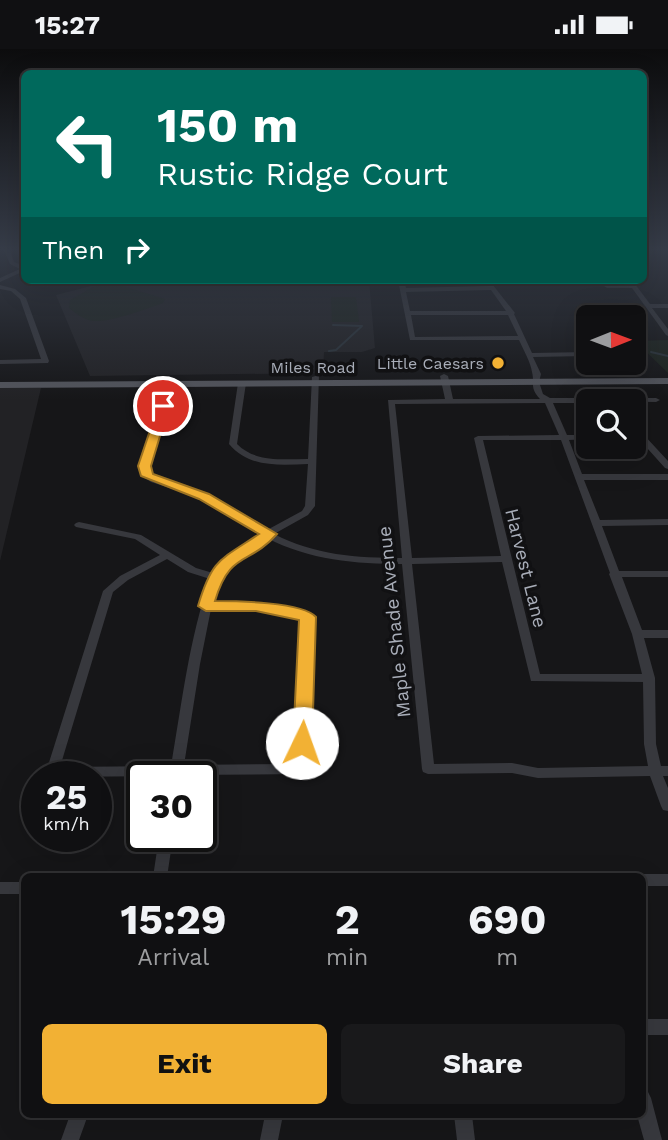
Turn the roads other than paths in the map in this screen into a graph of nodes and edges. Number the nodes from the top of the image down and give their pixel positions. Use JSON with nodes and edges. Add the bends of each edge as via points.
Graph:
{"nodes":[{"id":1,"x":24,"y":299,"type":"edge"},
{"id":2,"x":405,"y":299,"type":"edge"},
{"id":3,"x":502,"y":299,"type":"edge"},
{"id":4,"x":642,"y":299,"type":"edge"},
{"id":5,"x":647,"y":306,"type":"junction"},
{"id":6,"x":668,"y":306,"type":"edge"},
{"id":7,"x":408,"y":313,"type":"junction"},
{"id":8,"x":512,"y":313,"type":"junction"},
{"id":9,"x":668,"y":334,"type":"edge"},
{"id":10,"x":522,"y":338,"type":"junction"},
{"id":11,"x":576,"y":354,"type":"edge"},
{"id":12,"x":528,"y":355,"type":"junction"},
{"id":13,"x":0,"y":362,"type":"edge"},
{"id":14,"x":668,"y":375,"type":"edge"},
{"id":15,"x":317,"y":376,"type":"junction"},
{"id":16,"x":444,"y":379,"type":"junction"},
{"id":17,"x":0,"y":380,"type":"edge"},
{"id":18,"x":538,"y":380,"type":"junction"},
{"id":19,"x":170,"y":381,"type":"junction"},
{"id":20,"x":668,"y":381,"type":"edge"},
{"id":21,"x":29,"y":382,"type":"junction"},
{"id":22,"x":242,"y":383,"type":"junction"},
{"id":23,"x":0,"y":385,"type":"edge"},
{"id":24,"x":656,"y":400,"type":"dead end"},
{"id":25,"x":449,"y":401,"type":"junction"},
{"id":26,"x":548,"y":401,"type":"junction"},
{"id":27,"x":564,"y":437,"type":"junction"},
{"id":28,"x":576,"y":437,"type":"edge"},
{"id":29,"x":646,"y":442,"type":"edge"},
{"id":30,"x":313,"y":461,"type":"junction"},
{"id":31,"x":668,"y":465,"type":"edge"},
{"id":32,"x":578,"y":477,"type":"junction"},
{"id":33,"x":668,"y":477,"type":"edge"},
{"id":34,"x":668,"y":522,"type":"edge"},
{"id":35,"x":596,"y":523,"type":"junction"},
{"id":36,"x":79,"y":525,"type":"dead end"},
{"id":37,"x":270,"y":534,"type":"junction"},
{"id":38,"x":168,"y":555,"type":"junction"},
{"id":39,"x":406,"y":559,"type":"junction"},
{"id":40,"x":505,"y":559,"type":"junction"},
{"id":41,"x":614,"y":574,"type":"junction"},
{"id":42,"x":668,"y":574,"type":"edge"},
{"id":43,"x":214,"y":577,"type":"junction"},
{"id":44,"x":206,"y":606,"type":"junction"},
{"id":45,"x":638,"y":634,"type":"junction"},
{"id":46,"x":668,"y":634,"type":"edge"},
{"id":47,"x":649,"y":678,"type":"junction"},
{"id":48,"x":178,"y":761,"type":"edge"},
{"id":49,"x":661,"y":771,"type":"edge"},
{"id":50,"x":217,"y":772,"type":"edge"},
{"id":51,"x":126,"y":773,"type":"edge"},
{"id":52,"x":668,"y":806,"type":"edge"},
{"id":53,"x":164,"y":852,"type":"edge"},
{"id":54,"x":161,"y":873,"type":"edge"},
{"id":55,"x":646,"y":880,"type":"edge"},
{"id":56,"x":668,"y":880,"type":"edge"},
{"id":57,"x":0,"y":888,"type":"edge"},
{"id":58,"x":21,"y":888,"type":"edge"},
{"id":59,"x":646,"y":1027,"type":"edge"},
{"id":60,"x":668,"y":1027,"type":"edge"},
{"id":61,"x":646,"y":1113,"type":"edge"},
{"id":62,"x":78,"y":1118,"type":"edge"},
{"id":63,"x":273,"y":1118,"type":"edge"},
{"id":64,"x":463,"y":1118,"type":"edge"},
{"id":65,"x":70,"y":1140,"type":"edge"},
{"id":66,"x":269,"y":1140,"type":"edge"},
{"id":67,"x":466,"y":1140,"type":"edge"},
{"id":68,"x":653,"y":1140,"type":"edge"}],
"edges":[{"from":1,"to":13,"type":"street","via":[[45,361]]},
{"from":2,"to":7,"type":"street"},
{"from":3,"to":8,"type":"street"},
{"from":4,"to":5,"type":"street"},
{"from":5,"to":6,"type":"street"},
{"from":5,"to":9,"type":"street"},
{"from":7,"to":8,"type":"street"},
{"from":7,"to":10,"type":"street","via":[[412,339]]},
{"from":8,"to":10,"type":"street"},
{"from":10,"to":12,"type":"street"},
{"from":11,"to":12,"type":"street"},
{"from":12,"to":18,"type":"street"},
{"from":14,"to":18,"type":"main road","name":"Miles Road"},
{"from":15,"to":16,"type":"main road","name":"Miles Road"},
{"from":15,"to":16,"type":"main road","name":"Miles Road"},
{"from":15,"to":19,"type":"main road","name":"Miles Road"},
{"from":15,"to":22,"type":"main road","name":"Miles Road"},
{"from":15,"to":30,"type":"street"},
{"from":16,"to":18,"type":"main road","name":"Miles Road"},
{"from":16,"to":25,"type":"street"},
{"from":17,"to":21,"type":"main road","name":"Miles Road"},
{"from":18,"to":20,"type":"main road","name":"Miles Road"},
{"from":18,"to":26,"type":"street","via":[[550,395]]},
{"from":19,"to":21,"type":"main road","name":"Miles Road"},
{"from":19,"to":22,"type":"main road","name":"Miles Road"},
{"from":19,"to":37,"type":"street","via":[[144,466],[148,476],[204,496]]},
{"from":21,"to":23,"type":"main road","name":"Miles Road"},
{"from":22,"to":30,"type":"street","via":[[233,444],[239,453],[266,461]]},
{"from":24,"to":26,"type":"street","name":"Maple Shade Avenue"},
{"from":25,"to":26,"type":"street","name":"Maple Shade Avenue"},
{"from":25,"to":39,"type":"street","name":"Maple Shade Avenue","via":[[391,402]]},
{"from":26,"to":27,"type":"street"},
{"from":27,"to":28,"type":"street"},
{"from":27,"to":32,"type":"street"},
{"from":27,"to":40,"type":"street","name":"Harvest Lane","via":[[478,438]]},
{"from":29,"to":31,"type":"street"},
{"from":30,"to":37,"type":"street","via":[[310,506]]},
{"from":32,"to":33,"type":"street"},
{"from":32,"to":35,"type":"street"},
{"from":34,"to":35,"type":"street"},
{"from":35,"to":41,"type":"street"},
{"from":36,"to":38,"type":"street","via":[[138,537]]},
{"from":37,"to":39,"type":"street","via":[[316,554]]},
{"from":37,"to":43,"type":"street","via":[[236,554]]},
{"from":38,"to":43,"type":"street"},
{"from":38,"to":51,"type":"street","via":[[108,591],[52,772]]},
{"from":39,"to":40,"type":"street"},
{"from":39,"to":49,"type":"street","name":"Maple Shade Avenue","via":[[428,769]]},
{"from":40,"to":47,"type":"street","name":"Harvest Lane","via":[[535,678]]},
{"from":41,"to":42,"type":"street"},
{"from":41,"to":45,"type":"street"},
{"from":43,"to":44,"type":"street"},
{"from":44,"to":48,"type":"street"},
{"from":44,"to":50,"type":"street","via":[[256,606],[308,617],[301,769]]},
{"from":45,"to":46,"type":"street"},
{"from":45,"to":47,"type":"street"},
{"from":47,"to":49,"type":"street","via":[[650,744]]},
{"from":49,"to":52,"type":"street"},
{"from":53,"to":54,"type":"street"},
{"from":55,"to":56,"type":"street"},
{"from":57,"to":58,"type":"street"},
{"from":59,"to":60,"type":"street"},
{"from":61,"to":68,"type":"street"},
{"from":62,"to":65,"type":"street"},
{"from":63,"to":66,"type":"street"},
{"from":64,"to":67,"type":"street"}]}
